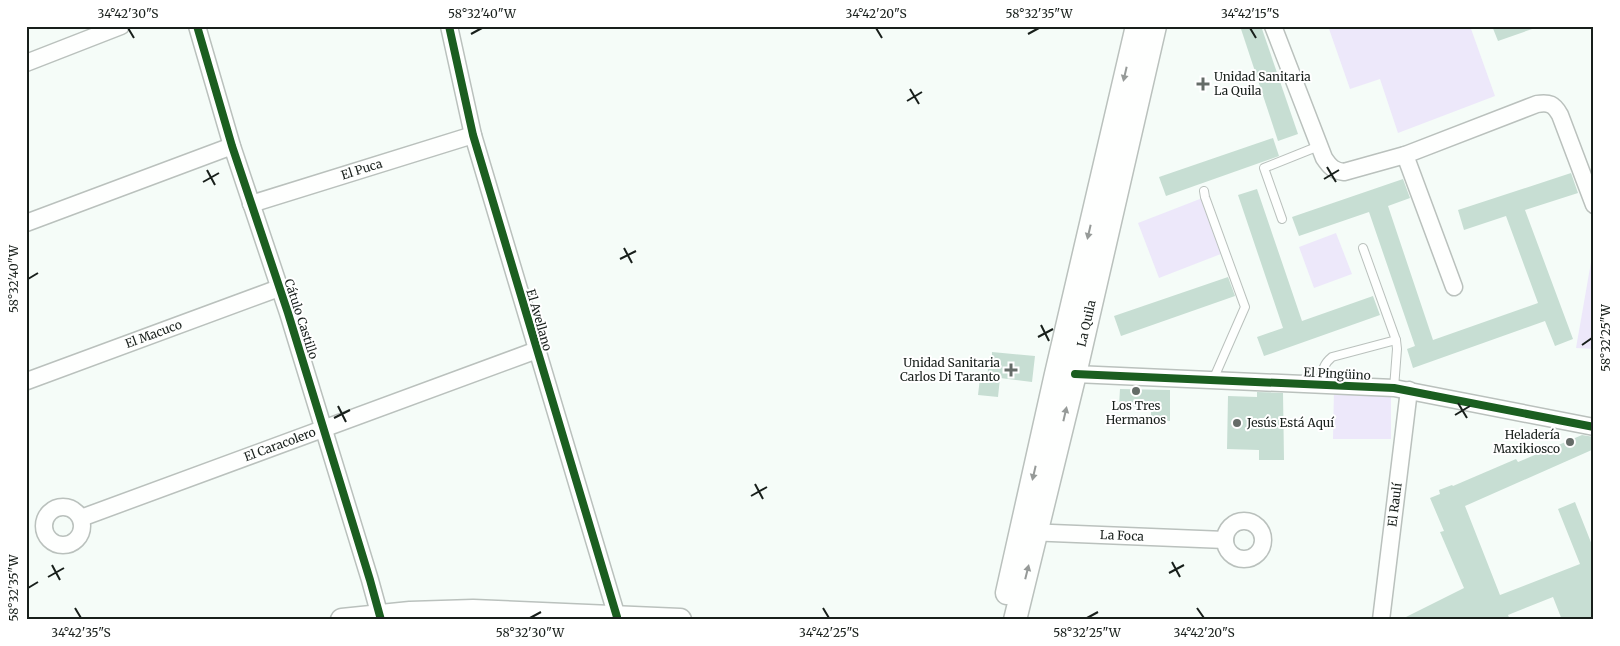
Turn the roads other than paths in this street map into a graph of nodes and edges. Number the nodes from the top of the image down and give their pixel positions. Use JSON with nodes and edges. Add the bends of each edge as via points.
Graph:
{"nodes":[{"id":1,"x":121,"y":26,"type":"edge"},
{"id":2,"x":197,"y":26,"type":"edge"},
{"id":3,"x":449,"y":26,"type":"edge"},
{"id":4,"x":1137,"y":26,"type":"edge"},
{"id":5,"x":1155,"y":26,"type":"edge"},
{"id":6,"x":1273,"y":26,"type":"edge"},
{"id":7,"x":26,"y":63,"type":"edge"},
{"id":8,"x":473,"y":134,"type":"junction"},
{"id":9,"x":232,"y":146,"type":"junction"},
{"id":10,"x":1319,"y":146,"type":"junction"},
{"id":11,"x":1405,"y":155,"type":"junction"},
{"id":12,"x":1204,"y":191,"type":"dead end"},
{"id":13,"x":1594,"y":203,"type":"edge"},
{"id":14,"x":251,"y":204,"type":"junction"},
{"id":15,"x":1282,"y":218,"type":"dead end"},
{"id":16,"x":26,"y":222,"type":"edge"},
{"id":17,"x":1363,"y":248,"type":"dead end"},
{"id":18,"x":1454,"y":286,"type":"dead end"},
{"id":19,"x":280,"y":288,"type":"junction"},
{"id":20,"x":1396,"y":340,"type":"junction"},
{"id":21,"x":537,"y":350,"type":"junction"},
{"id":22,"x":1065,"y":374,"type":"junction"},
{"id":23,"x":1213,"y":380,"type":"junction"},
{"id":24,"x":27,"y":384,"type":"edge"},
{"id":25,"x":1320,"y":385,"type":"junction"},
{"id":26,"x":1402,"y":389,"type":"junction"},
{"id":27,"x":1594,"y":427,"type":"edge"},
{"id":28,"x":323,"y":428,"type":"junction"},
{"id":29,"x":81,"y":518,"type":"dead end"},
{"id":30,"x":1029,"y":532,"type":"junction"},
{"id":31,"x":1225,"y":540,"type":"dead end"},
{"id":32,"x":543,"y":617,"type":"edge"},
{"id":33,"x":616,"y":617,"type":"junction"},
{"id":34,"x":380,"y":618,"type":"edge"},
{"id":35,"x":342,"y":620,"type":"edge"},
{"id":36,"x":680,"y":620,"type":"edge"},
{"id":37,"x":1001,"y":620,"type":"edge"},
{"id":38,"x":1015,"y":620,"type":"edge"},
{"id":39,"x":1381,"y":620,"type":"edge"}],
"edges":[{"from":1,"to":7,"type":"street"},
{"from":2,"to":9,"type":"street","name":"Cátulo Castillo"},
{"from":3,"to":8,"type":"street","name":"El Avellano"},
{"from":4,"to":22,"type":"main road","name":"La Quila","one_way":true},
{"from":5,"to":22,"type":"main road","name":"La Quila"},
{"from":6,"to":10,"type":"street"},
{"from":8,"to":14,"type":"street","name":"El Puca"},
{"from":8,"to":21,"type":"street","name":"El Avellano"},
{"from":9,"to":14,"type":"street","name":"Cátulo Castillo"},
{"from":9,"to":16,"type":"street"},
{"from":10,"to":11,"type":"street","via":[[1329,166],[1344,172]]},
{"from":10,"to":15,"type":"lane","via":[[1264,168]]},
{"from":11,"to":13,"type":"street","via":[[1548,102],[1560,115]]},
{"from":11,"to":18,"type":"street"},
{"from":12,"to":23,"type":"lane","via":[[1245,308]]},
{"from":14,"to":19,"type":"street","name":"Cátulo Castillo"},
{"from":17,"to":20,"type":"lane"},
{"from":19,"to":24,"type":"street","name":"El Macuco"},
{"from":19,"to":28,"type":"street","name":"Cátulo Castillo"},
{"from":20,"to":25,"type":"lane","via":[[1332,357],[1322,370]]},
{"from":20,"to":26,"type":"lane"},
{"from":21,"to":28,"type":"street","name":"El Caracolero"},
{"from":21,"to":33,"type":"street","name":"El Avellano"},
{"from":22,"to":23,"type":"street","name":"El Pingüino"},
{"from":22,"to":30,"type":"main road","name":"La Quila"},
{"from":23,"to":25,"type":"street","name":"El Pingüino"},
{"from":25,"to":26,"type":"street","name":"El Pingüino"},
{"from":26,"to":27,"type":"street","name":"El Pingüino"},
{"from":26,"to":39,"type":"street","name":"El Raulí"},
{"from":28,"to":29,"type":"street","name":"El Caracolero"},
{"from":28,"to":34,"type":"street","name":"Cátulo Castillo"},
{"from":30,"to":31,"type":"street","name":"La Foca"},
{"from":30,"to":37,"type":"main road","name":"La Quila"},
{"from":38,"to":30,"type":"main road","name":"La Quila","one_way":true},
{"from":32,"to":33,"type":"main road"},
{"from":32,"to":34,"type":"main road","via":[[473,611]]},
{"from":33,"to":36,"type":"main road"},
{"from":34,"to":35,"type":"main road"}]}
